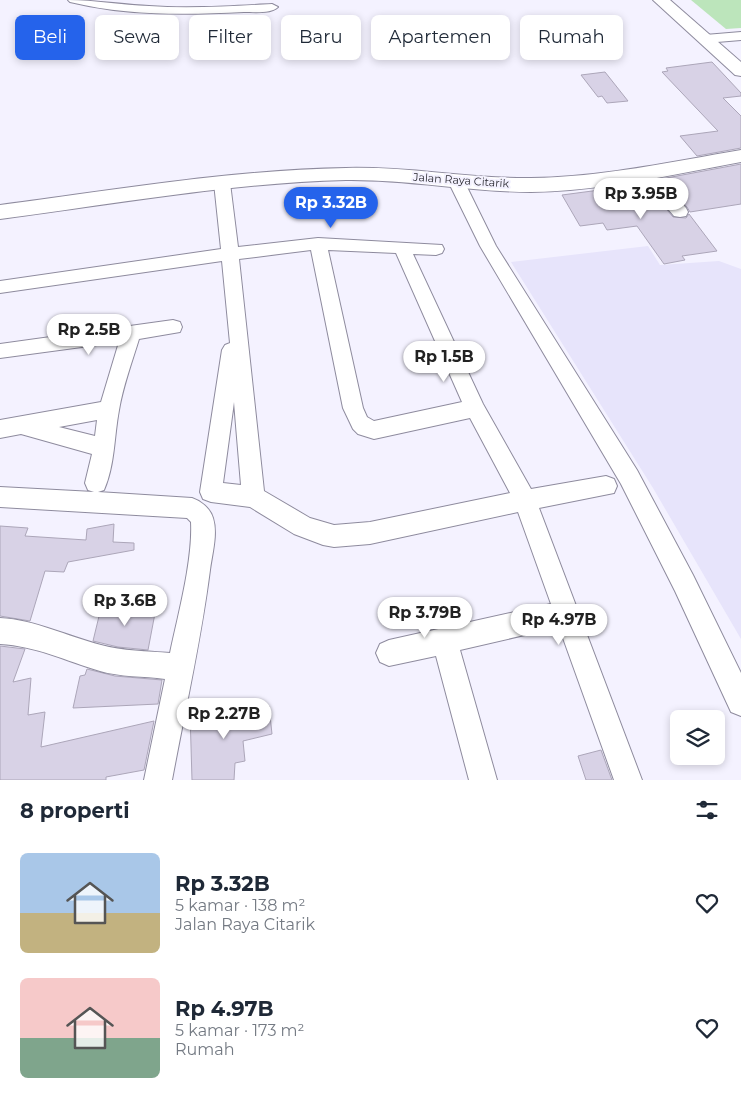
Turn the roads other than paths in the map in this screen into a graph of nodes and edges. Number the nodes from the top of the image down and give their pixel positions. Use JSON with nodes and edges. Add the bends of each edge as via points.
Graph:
{"nodes":[{"id":1,"x":74,"y":0,"type":"edge"},
{"id":2,"x":661,"y":0,"type":"edge"},
{"id":3,"x":272,"y":7,"type":"dead end"},
{"id":4,"x":741,"y":36,"type":"edge"},
{"id":5,"x":705,"y":39,"type":"junction"},
{"id":6,"x":741,"y":71,"type":"edge"},
{"id":7,"x":741,"y":156,"type":"edge"},
{"id":8,"x":646,"y":174,"type":"junction"},
{"id":9,"x":456,"y":181,"type":"junction"},
{"id":10,"x":222,"y":182,"type":"junction"},
{"id":11,"x":0,"y":212,"type":"edge"},
{"id":12,"x":680,"y":212,"type":"dead end"},
{"id":13,"x":318,"y":244,"type":"junction"},
{"id":14,"x":402,"y":248,"type":"junction"},
{"id":15,"x":436,"y":248,"type":"dead end"},
{"id":16,"x":230,"y":254,"type":"junction"},
{"id":17,"x":0,"y":287,"type":"edge"},
{"id":18,"x":237,"y":318,"type":"junction"},
{"id":19,"x":173,"y":327,"type":"dead end"},
{"id":20,"x":131,"y":333,"type":"junction"},
{"id":21,"x":0,"y":352,"type":"edge"},
{"id":22,"x":475,"y":408,"type":"junction"},
{"id":23,"x":109,"y":409,"type":"junction"},
{"id":24,"x":10,"y":427,"type":"edge"},
{"id":25,"x":104,"y":448,"type":"junction"},
{"id":26,"x":96,"y":483,"type":"dead end"},
{"id":27,"x":606,"y":486,"type":"dead end"},
{"id":28,"x":0,"y":497,"type":"edge"},
{"id":29,"x":253,"y":497,"type":"junction"},
{"id":30,"x":525,"y":499,"type":"junction"},
{"id":31,"x":568,"y":613,"type":"junction"},
{"id":32,"x":0,"y":631,"type":"edge"},
{"id":33,"x":445,"y":640,"type":"junction"},
{"id":34,"x":389,"y":653,"type":"dead end"},
{"id":35,"x":180,"y":667,"type":"junction"},
{"id":36,"x":741,"y":702,"type":"edge"},
{"id":37,"x":158,"y":780,"type":"edge"},
{"id":38,"x":483,"y":780,"type":"edge"},
{"id":39,"x":628,"y":780,"type":"edge"}],
"edges":[{"from":1,"to":3,"type":"street","via":[[140,10]]},
{"from":2,"to":5,"type":"street"},
{"from":4,"to":5,"type":"street"},
{"from":5,"to":6,"type":"street"},
{"from":7,"to":8,"type":"street","name":"Jalan Raya Citarik"},
{"from":8,"to":9,"type":"street","name":"Jalan Raya Citarik","via":[[596,182],[530,185]]},
{"from":8,"to":12,"type":"street"},
{"from":9,"to":10,"type":"street","name":"Jalan Raya Citarik","via":[[397,174],[346,174]]},
{"from":9,"to":36,"type":"street","via":[[488,246],[629,477]]},
{"from":10,"to":11,"type":"street","name":"Jalan Raya Citarik"},
{"from":10,"to":16,"type":"street"},
{"from":13,"to":14,"type":"street"},
{"from":13,"to":16,"type":"street"},
{"from":13,"to":22,"type":"street","via":[[353,408],[361,425],[374,430]]},
{"from":14,"to":15,"type":"street"},
{"from":14,"to":22,"type":"street"},
{"from":16,"to":17,"type":"street"},
{"from":16,"to":18,"type":"street"},
{"from":18,"to":29,"type":"street"},
{"from":18,"to":29,"type":"street","via":[[211,492]]},
{"from":19,"to":20,"type":"street"},
{"from":20,"to":21,"type":"street"},
{"from":20,"to":23,"type":"street"},
{"from":22,"to":30,"type":"street"},
{"from":23,"to":24,"type":"street"},
{"from":23,"to":25,"type":"street"},
{"from":24,"to":25,"type":"street"},
{"from":25,"to":26,"type":"street"},
{"from":27,"to":30,"type":"street"},
{"from":28,"to":35,"type":"street","via":[[192,508],[198,512],[204,533]]},
{"from":29,"to":30,"type":"street","via":[[307,528],[333,536],[368,532]]},
{"from":30,"to":31,"type":"street"},
{"from":31,"to":33,"type":"street"},
{"from":31,"to":39,"type":"street"},
{"from":32,"to":35,"type":"street","via":[[40,637],[102,659]]},
{"from":33,"to":34,"type":"street"},
{"from":33,"to":38,"type":"street"},
{"from":35,"to":37,"type":"street"}]}
